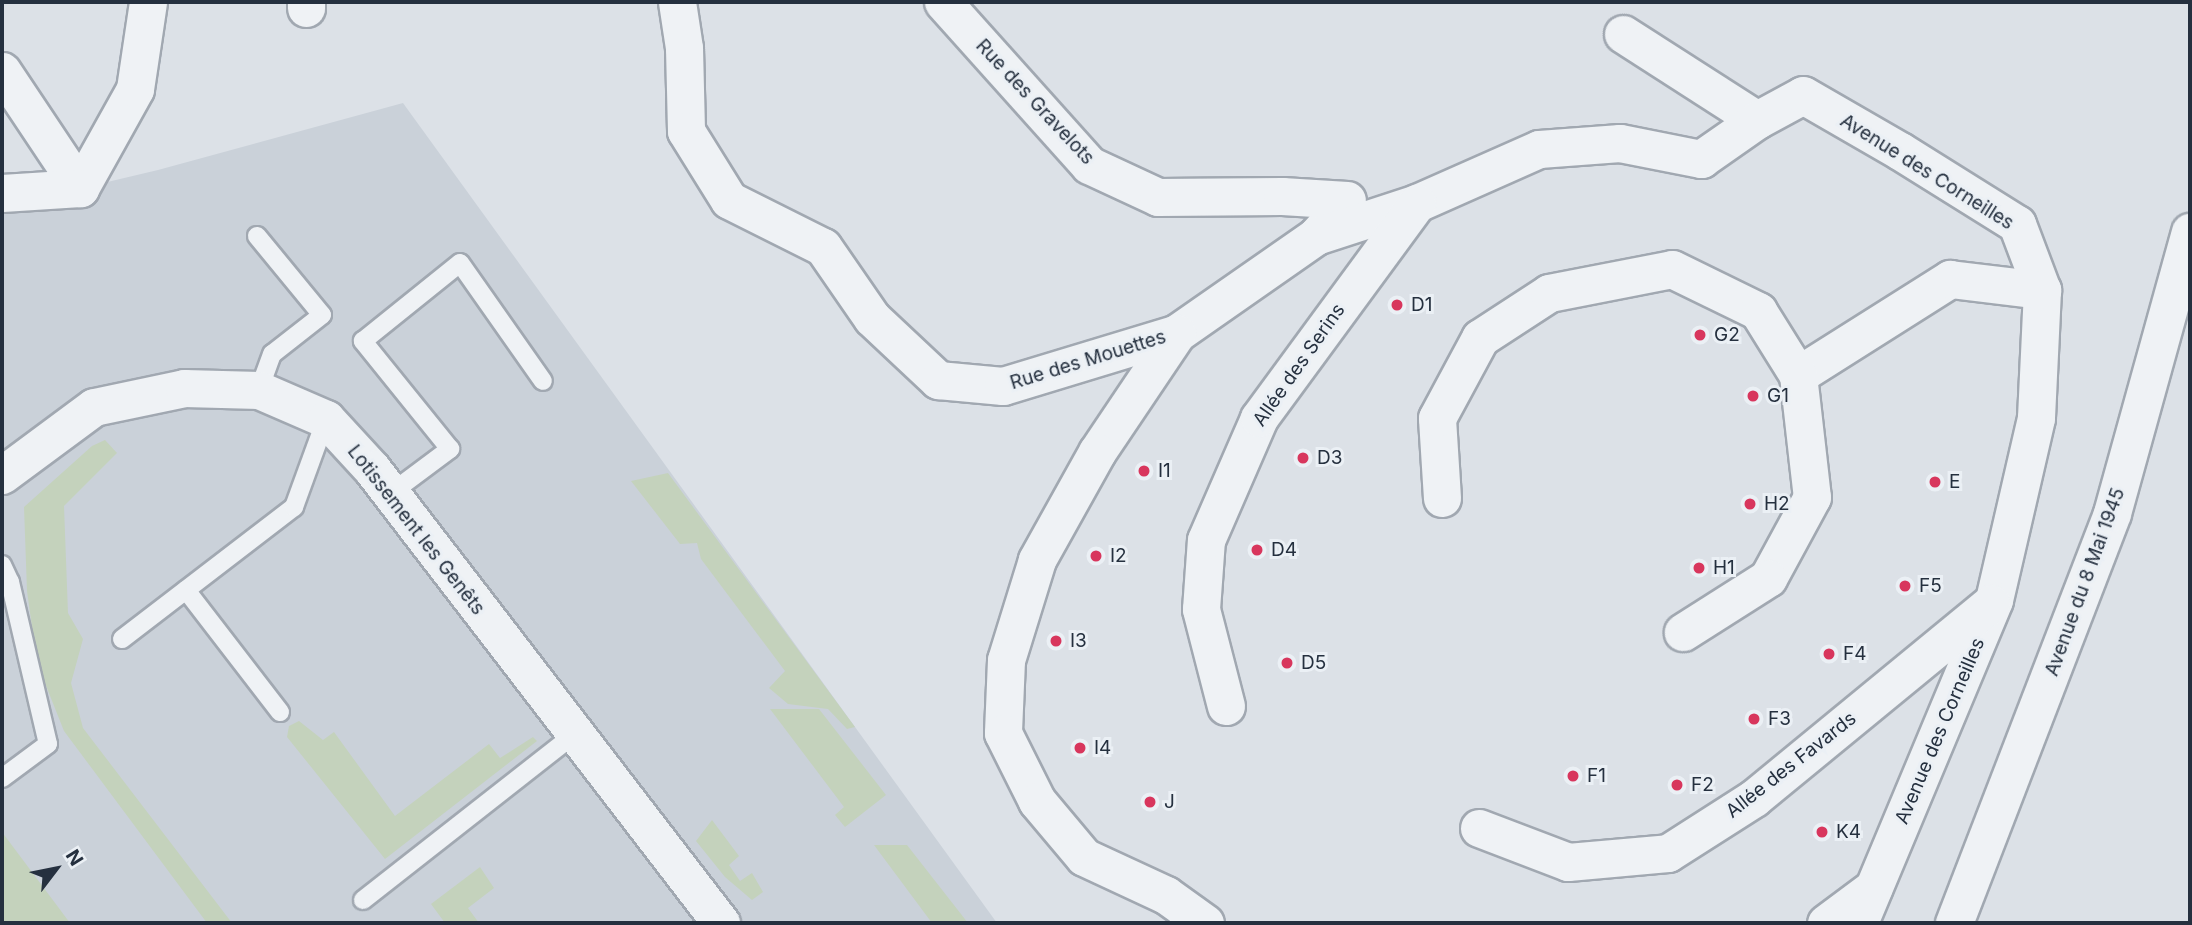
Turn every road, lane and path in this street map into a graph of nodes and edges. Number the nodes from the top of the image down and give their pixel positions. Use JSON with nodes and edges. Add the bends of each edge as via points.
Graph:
{"nodes":[{"id":1,"x":148,"y":2,"type":"edge"},
{"id":2,"x":677,"y":2,"type":"edge"},
{"id":3,"x":943,"y":2,"type":"edge"},
{"id":4,"x":1623,"y":34,"type":"dead end"},
{"id":5,"x":2,"y":71,"type":"edge"},
{"id":6,"x":1757,"y":120,"type":"junction"},
{"id":7,"x":80,"y":188,"type":"junction"},
{"id":8,"x":2,"y":193,"type":"edge"},
{"id":9,"x":1347,"y":200,"type":"joint"},
{"id":10,"x":1417,"y":203,"type":"junction"},
{"id":11,"x":2190,"y":232,"type":"edge"},
{"id":12,"x":257,"y":236,"type":"dead end"},
{"id":13,"x":1316,"y":236,"type":"junction"},
{"id":14,"x":2042,"y":290,"type":"junction"},
{"id":15,"x":1177,"y":333,"type":"junction"},
{"id":16,"x":1798,"y":375,"type":"junction"},
{"id":17,"x":543,"y":381,"type":"dead end"},
{"id":18,"x":259,"y":390,"type":"junction"},
{"id":19,"x":326,"y":419,"type":"junction"},
{"id":20,"x":2,"y":475,"type":"edge"},
{"id":21,"x":391,"y":494,"type":"junction"},
{"id":22,"x":1442,"y":498,"type":"dead end"},
{"id":23,"x":2,"y":565,"type":"edge"},
{"id":24,"x":186,"y":590,"type":"junction"},
{"id":25,"x":1994,"y":600,"type":"junction"},
{"id":26,"x":1683,"y":632,"type":"dead end"},
{"id":27,"x":122,"y":639,"type":"dead end"},
{"id":28,"x":1226,"y":706,"type":"dead end"},
{"id":29,"x":280,"y":712,"type":"dead end"},
{"id":30,"x":575,"y":734,"type":"junction"},
{"id":31,"x":2,"y":778,"type":"edge"},
{"id":32,"x":1479,"y":828,"type":"dead end"},
{"id":33,"x":1874,"y":888,"type":"junction"},
{"id":34,"x":363,"y":900,"type":"dead end"},
{"id":35,"x":721,"y":923,"type":"edge"},
{"id":36,"x":1205,"y":923,"type":"edge"},
{"id":37,"x":1826,"y":923,"type":"edge"},
{"id":38,"x":1859,"y":923,"type":"edge"},
{"id":39,"x":1954,"y":923,"type":"edge"}],
"edges":[{"from":1,"to":7,"type":"street","via":[[135,89]]},
{"from":2,"to":15,"type":"street","name":"Rue des Mouettes","via":[[684,48],[686,131],[729,200],[823,247],[872,318],[938,380],[1003,386]]},
{"from":3,"to":9,"type":"street","name":"Rue des Gravelots","via":[[1089,164],[1158,197]]},
{"from":4,"to":6,"type":"street"},
{"from":5,"to":7,"type":"street"},
{"from":6,"to":10,"type":"street","name":"Avenue des Corneilles","via":[[1701,159],[1620,143],[1539,149]]},
{"from":6,"to":14,"type":"street","name":"Avenue des Corneilles","via":[[1803,95],[1900,151],[2017,224]]},
{"from":7,"to":8,"type":"street"},
{"from":9,"to":13,"type":"street","name":"Rue des Mouettes"},
{"from":10,"to":13,"type":"street","name":"Avenue des Corneilles"},
{"from":10,"to":28,"type":"street","name":"Allée des Serins","via":[[1259,418],[1206,540],[1201,610]]},
{"from":11,"to":39,"type":"street","name":"Avenue du 8 Mai 1945","via":[[2112,513]]},
{"from":12,"to":18,"type":"lane","via":[[322,315],[272,355]]},
{"from":13,"to":15,"type":"street","name":"Rue des Mouettes"},
{"from":14,"to":16,"type":"street","via":[[1950,279]]},
{"from":14,"to":25,"type":"street","name":"Avenue des Corneilles","via":[[2036,418]]},
{"from":15,"to":36,"type":"street","via":[[1097,452],[1037,560],[1006,660],[1003,733],[1037,802],[1084,856],[1166,895]]},
{"from":16,"to":22,"type":"street","via":[[1758,311],[1672,269],[1549,293],[1480,338],[1437,418]]},
{"from":16,"to":26,"type":"street","via":[[1812,496],[1768,578]]},
{"from":17,"to":21,"type":"lane","via":[[460,263],[363,341],[450,449]]},
{"from":18,"to":19,"type":"street","name":"Lotissement les Genêts"},
{"from":18,"to":20,"type":"street","name":"Lotissement les Genêts","via":[[184,388],[94,407]]},
{"from":19,"to":21,"type":"street","name":"Lotissement les Genêts"},
{"from":19,"to":24,"type":"lane","via":[[294,507]]},
{"from":21,"to":30,"type":"street","name":"Lotissement les Genêts"},
{"from":23,"to":31,"type":"lane","via":[[10,582],[48,744]]},
{"from":24,"to":27,"type":"lane"},
{"from":24,"to":29,"type":"lane"},
{"from":25,"to":32,"type":"street","name":"Allée des Favards","via":[[1754,799],[1668,853],[1567,862]]},
{"from":25,"to":33,"type":"street","name":"Avenue des Corneilles"},
{"from":30,"to":34,"type":"lane"},
{"from":30,"to":35,"type":"street","name":"Lotissement les Genêts"},
{"from":33,"to":37,"type":"street"},
{"from":33,"to":38,"type":"street","name":"Avenue des Corneilles"}]}
